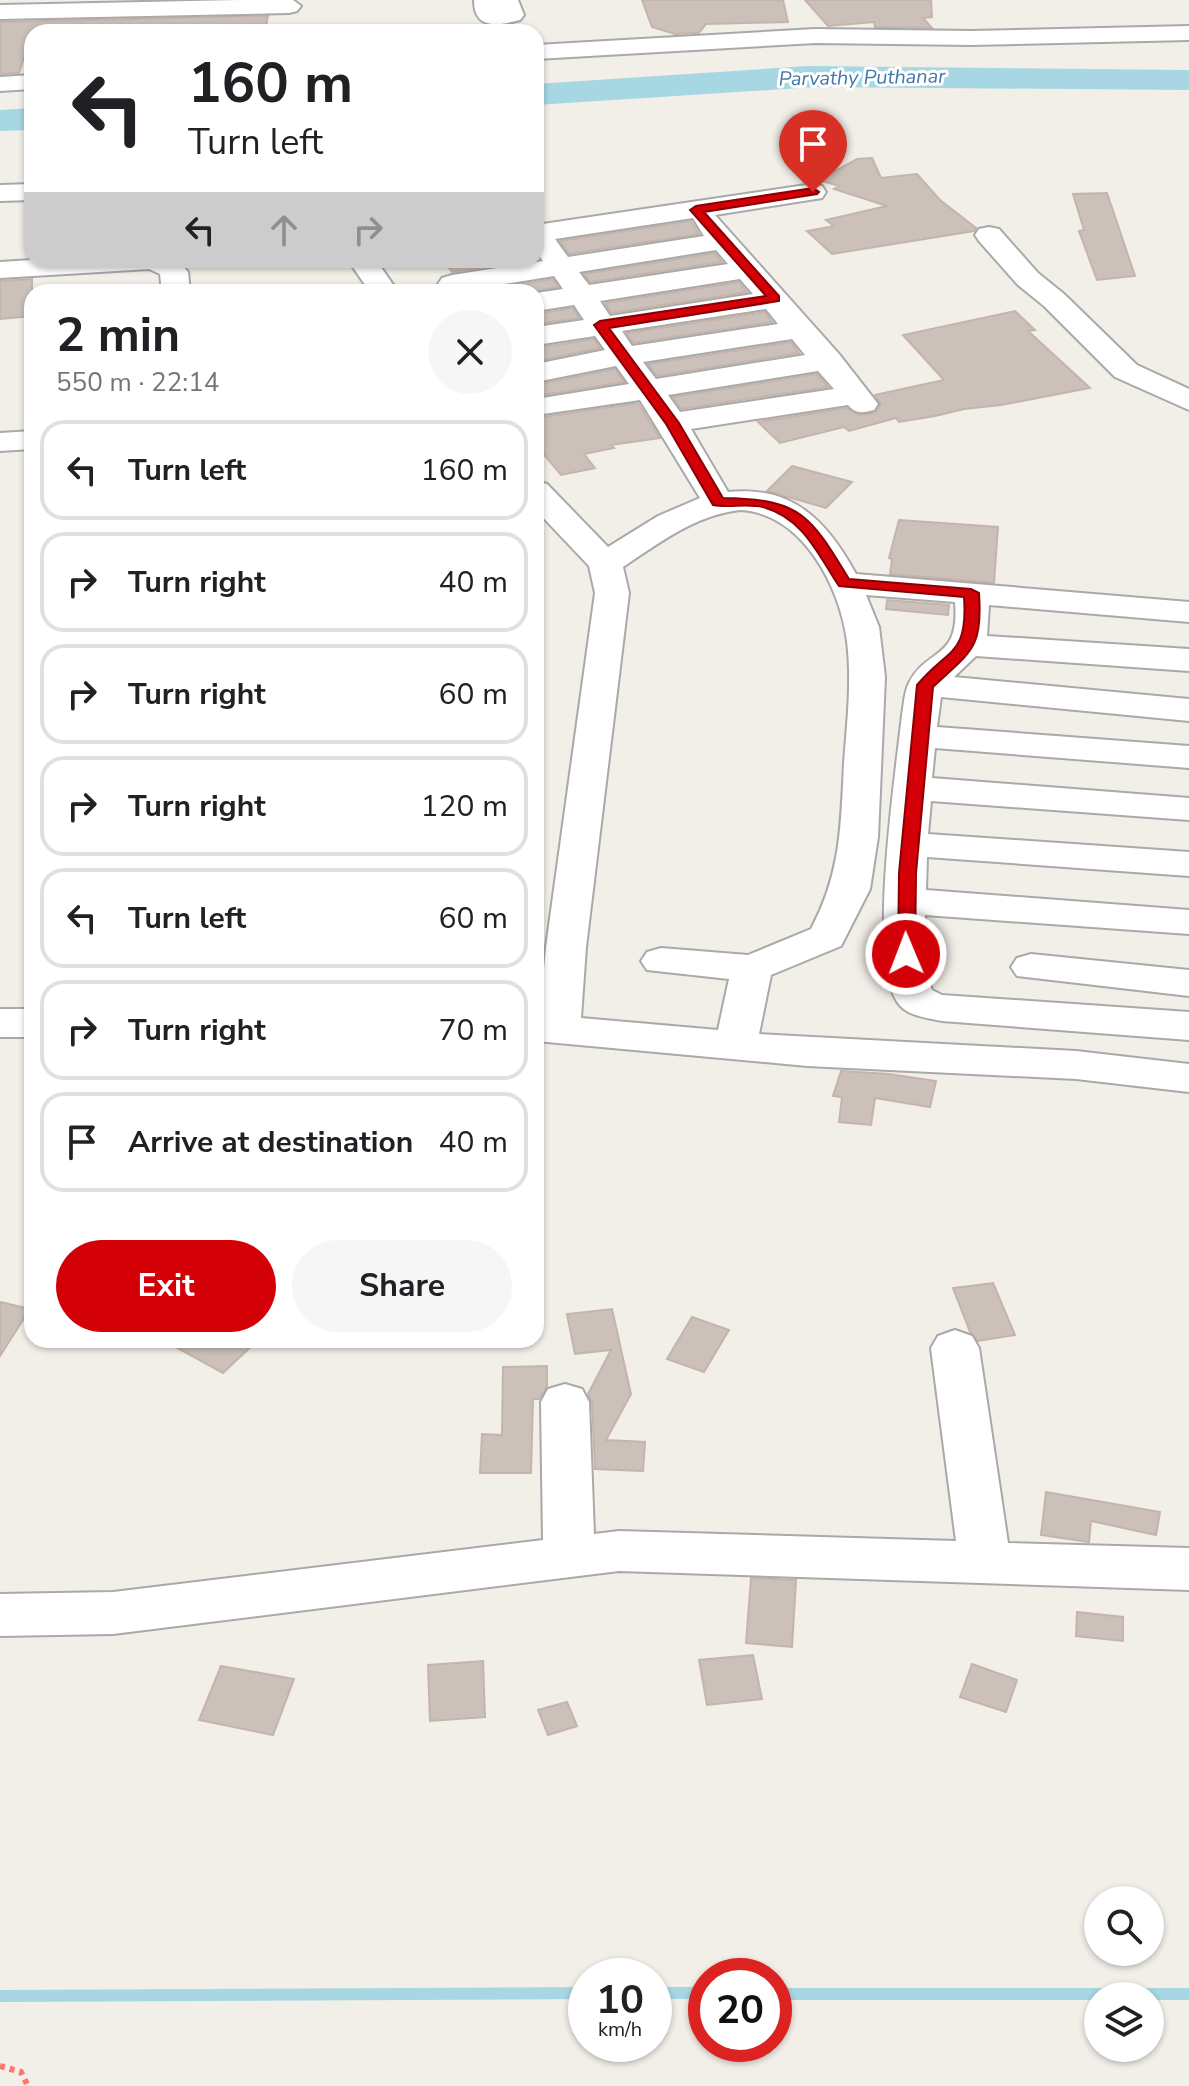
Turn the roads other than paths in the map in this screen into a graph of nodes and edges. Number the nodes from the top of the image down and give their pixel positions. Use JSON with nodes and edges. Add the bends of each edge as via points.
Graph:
{"nodes":[{"id":1,"x":486,"y":0,"type":"edge"},
{"id":2,"x":506,"y":0,"type":"edge"},
{"id":3,"x":289,"y":3,"type":"edge"},
{"id":4,"x":0,"y":12,"type":"edge"},
{"id":5,"x":158,"y":21,"type":"edge"},
{"id":6,"x":50,"y":22,"type":"edge"},
{"id":7,"x":285,"y":24,"type":"edge"},
{"id":8,"x":1189,"y":33,"type":"edge"},
{"id":9,"x":544,"y":51,"type":"edge"},
{"id":10,"x":24,"y":82,"type":"edge"},
{"id":11,"x":0,"y":84,"type":"edge"},
{"id":12,"x":24,"y":192,"type":"edge"},
{"id":13,"x":813,"y":192,"type":"dead end"},
{"id":14,"x":0,"y":193,"type":"edge"},
{"id":15,"x":696,"y":210,"type":"junction"},
{"id":16,"x":544,"y":232,"type":"edge"},
{"id":17,"x":989,"y":235,"type":"dead end"},
{"id":18,"x":722,"y":241,"type":"junction"},
{"id":19,"x":544,"y":244,"type":"edge"},
{"id":20,"x":559,"y":266,"type":"junction"},
{"id":21,"x":33,"y":268,"type":"edge"},
{"id":22,"x":749,"y":269,"type":"junction"},
{"id":23,"x":0,"y":270,"type":"edge"},
{"id":24,"x":452,"y":284,"type":"dead end"},
{"id":25,"x":579,"y":294,"type":"junction"},
{"id":26,"x":775,"y":299,"type":"junction"},
{"id":27,"x":544,"y":301,"type":"edge"},
{"id":28,"x":600,"y":325,"type":"junction"},
{"id":29,"x":801,"y":329,"type":"junction"},
{"id":30,"x":544,"y":335,"type":"edge"},
{"id":31,"x":622,"y":356,"type":"junction"},
{"id":32,"x":828,"y":360,"type":"junction"},
{"id":33,"x":544,"y":371,"type":"edge"},
{"id":34,"x":645,"y":388,"type":"junction"},
{"id":35,"x":1189,"y":401,"type":"edge"},
{"id":36,"x":544,"y":407,"type":"edge"},
{"id":37,"x":672,"y":423,"type":"junction"},
{"id":38,"x":24,"y":440,"type":"edge"},
{"id":39,"x":0,"y":442,"type":"edge"},
{"id":40,"x":544,"y":499,"type":"edge"},
{"id":41,"x":718,"y":502,"type":"junction"},
{"id":42,"x":605,"y":564,"type":"junction"},
{"id":43,"x":844,"y":583,"type":"junction"},
{"id":44,"x":971,"y":593,"type":"junction"},
{"id":45,"x":1189,"y":612,"type":"edge"},
{"id":46,"x":968,"y":645,"type":"junction"},
{"id":47,"x":1189,"y":660,"type":"edge"},
{"id":48,"x":925,"y":685,"type":"junction"},
{"id":49,"x":1189,"y":710,"type":"edge"},
{"id":50,"x":918,"y":736,"type":"junction"},
{"id":51,"x":1189,"y":757,"type":"edge"},
{"id":52,"x":913,"y":788,"type":"junction"},
{"id":53,"x":1189,"y":809,"type":"edge"},
{"id":54,"x":909,"y":844,"type":"junction"},
{"id":55,"x":1189,"y":864,"type":"edge"},
{"id":56,"x":905,"y":901,"type":"junction"},
{"id":57,"x":1189,"y":922,"type":"edge"},
{"id":58,"x":661,"y":961,"type":"dead end"},
{"id":59,"x":1031,"y":967,"type":"dead end"},
{"id":60,"x":752,"y":968,"type":"junction"},
{"id":61,"x":1189,"y":983,"type":"edge"},
{"id":62,"x":0,"y":1023,"type":"edge"},
{"id":63,"x":24,"y":1023,"type":"edge"},
{"id":64,"x":1189,"y":1026,"type":"edge"},
{"id":65,"x":548,"y":1027,"type":"edge"},
{"id":66,"x":736,"y":1045,"type":"junction"},
{"id":67,"x":1189,"y":1078,"type":"edge"},
{"id":68,"x":955,"y":1348,"type":"dead end"},
{"id":69,"x":565,"y":1402,"type":"dead end"},
{"id":70,"x":569,"y":1557,"type":"junction"},
{"id":71,"x":985,"y":1563,"type":"junction"},
{"id":72,"x":1189,"y":1569,"type":"edge"},
{"id":73,"x":0,"y":1615,"type":"edge"}],
"edges":[{"from":1,"to":2,"type":"street","via":[[486,14],[499,18],[512,15]]},
{"from":3,"to":5,"type":"street"},
{"from":3,"to":7,"type":"street"},
{"from":4,"to":6,"type":"street"},
{"from":5,"to":6,"type":"street"},
{"from":8,"to":9,"type":"street","via":[[971,38],[800,26]]},
{"from":10,"to":11,"type":"street"},
{"from":12,"to":14,"type":"street"},
{"from":13,"to":15,"type":"street"},
{"from":15,"to":16,"type":"street"},
{"from":15,"to":18,"type":"street"},
{"from":17,"to":35,"type":"street","via":[[1040,294],[1054,300],[1126,371]]},
{"from":18,"to":20,"type":"street"},
{"from":18,"to":22,"type":"street"},
{"from":19,"to":20,"type":"street"},
{"from":20,"to":24,"type":"street"},
{"from":20,"to":25,"type":"street"},
{"from":21,"to":23,"type":"street"},
{"from":22,"to":25,"type":"street"},
{"from":22,"to":26,"type":"street"},
{"from":25,"to":27,"type":"street"},
{"from":25,"to":28,"type":"street"},
{"from":26,"to":28,"type":"street"},
{"from":26,"to":29,"type":"street"},
{"from":28,"to":30,"type":"street"},
{"from":28,"to":31,"type":"street"},
{"from":29,"to":31,"type":"street"},
{"from":29,"to":32,"type":"street"},
{"from":31,"to":33,"type":"street"},
{"from":31,"to":34,"type":"street"},
{"from":32,"to":34,"type":"street"},
{"from":32,"to":37,"type":"street","via":[[859,400]]},
{"from":34,"to":36,"type":"street"},
{"from":34,"to":37,"type":"street"},
{"from":37,"to":41,"type":"street"},
{"from":38,"to":39,"type":"street"},
{"from":40,"to":42,"type":"street"},
{"from":41,"to":42,"type":"street","via":[[694,509]]},
{"from":41,"to":43,"type":"street","via":[[763,502],[792,515],[813,531]]},
{"from":42,"to":65,"type":"street","via":[[612,593],[566,947]]},
{"from":43,"to":44,"type":"street"},
{"from":43,"to":60,"type":"street","via":[[862,625],[868,675],[860,832],[851,885],[827,937]]},
{"from":44,"to":45,"type":"street"},
{"from":44,"to":46,"type":"street"},
{"from":46,"to":47,"type":"street"},
{"from":46,"to":48,"type":"street"},
{"from":48,"to":49,"type":"street"},
{"from":48,"to":50,"type":"street"},
{"from":50,"to":51,"type":"street"},
{"from":50,"to":52,"type":"street"},
{"from":52,"to":53,"type":"street"},
{"from":52,"to":54,"type":"street"},
{"from":54,"to":55,"type":"street"},
{"from":54,"to":56,"type":"street"},
{"from":56,"to":57,"type":"street"},
{"from":56,"to":64,"type":"street","via":[[907,980],[913,996],[923,1003]]},
{"from":58,"to":60,"type":"street"},
{"from":59,"to":61,"type":"street"},
{"from":60,"to":66,"type":"street"},
{"from":62,"to":63,"type":"street"},
{"from":65,"to":66,"type":"street"},
{"from":66,"to":67,"type":"street","via":[[1076,1065]]},
{"from":68,"to":71,"type":"street"},
{"from":69,"to":70,"type":"street"},
{"from":70,"to":71,"type":"street","via":[[619,1551]]},
{"from":70,"to":73,"type":"street","via":[[113,1613]]},
{"from":71,"to":72,"type":"street"}]}
